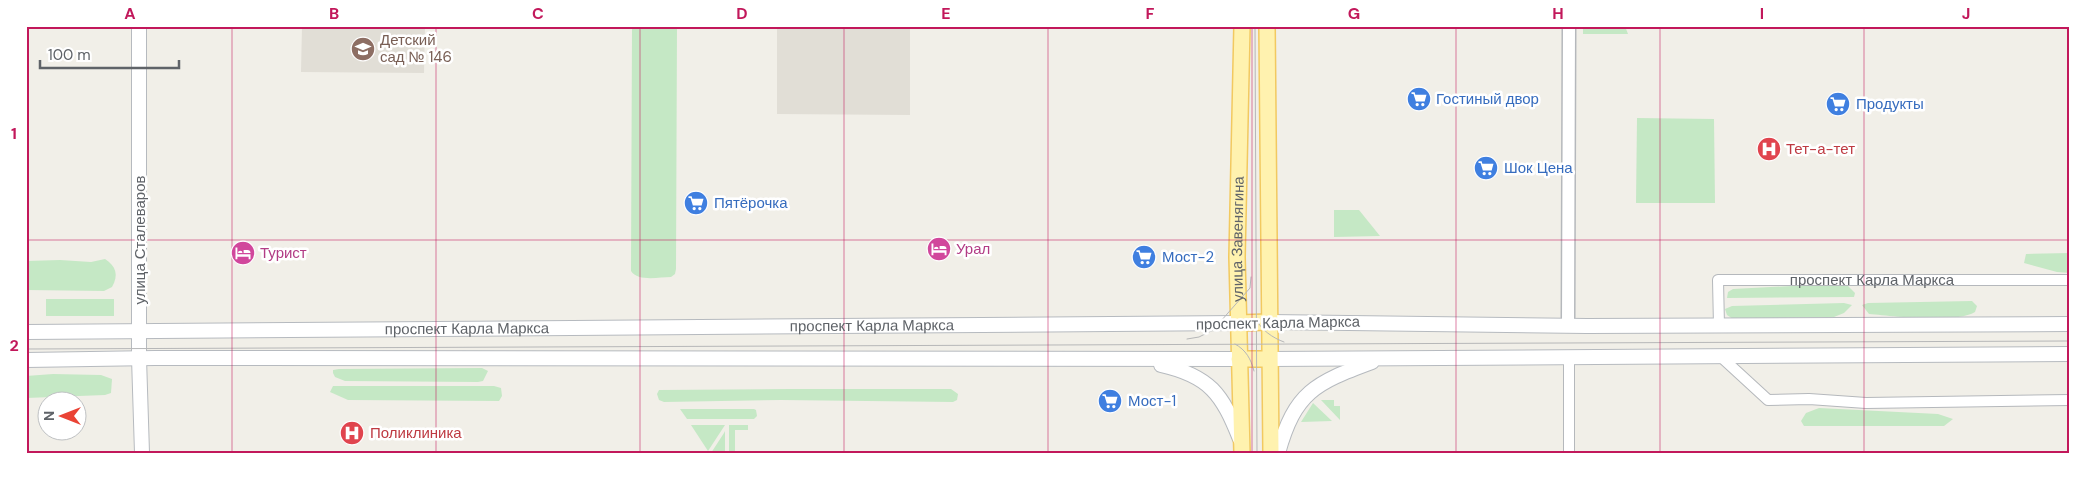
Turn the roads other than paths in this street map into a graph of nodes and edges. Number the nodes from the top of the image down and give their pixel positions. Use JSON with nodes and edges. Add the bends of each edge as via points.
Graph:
{"nodes":[{"id":1,"x":139,"y":26,"type":"edge"},
{"id":2,"x":1242,"y":26,"type":"edge"},
{"id":3,"x":1267,"y":26,"type":"edge"},
{"id":4,"x":1569,"y":26,"type":"edge"},
{"id":5,"x":2070,"y":280,"type":"edge"},
{"id":6,"x":1269,"y":322,"type":"junction"},
{"id":7,"x":1238,"y":323,"type":"junction"},
{"id":8,"x":2070,"y":324,"type":"edge"},
{"id":9,"x":1568,"y":325,"type":"junction"},
{"id":10,"x":1719,"y":326,"type":"junction"},
{"id":11,"x":26,"y":332,"type":"edge"},
{"id":12,"x":140,"y":332,"type":"junction"},
{"id":13,"x":2070,"y":354,"type":"edge"},
{"id":14,"x":1719,"y":355,"type":"junction"},
{"id":15,"x":1569,"y":356,"type":"junction"},
{"id":16,"x":140,"y":358,"type":"junction"},
{"id":17,"x":1382,"y":358,"type":"junction"},
{"id":18,"x":1138,"y":359,"type":"junction"},
{"id":19,"x":1239,"y":359,"type":"junction"},
{"id":20,"x":1269,"y":359,"type":"junction"},
{"id":21,"x":26,"y":360,"type":"edge"},
{"id":22,"x":2070,"y":400,"type":"edge"},
{"id":23,"x":1242,"y":448,"type":"edge"},
{"id":24,"x":142,"y":453,"type":"edge"},
{"id":25,"x":1271,"y":453,"type":"edge"},
{"id":26,"x":1278,"y":453,"type":"edge"},
{"id":27,"x":1569,"y":453,"type":"edge"}],
"edges":[{"from":1,"to":12,"type":"main road","name":"улица Сталеваров"},
{"from":2,"to":7,"type":"main road","name":"улица Завенягина"},
{"from":3,"to":6,"type":"main road","name":"улица Завенягина"},
{"from":4,"to":9,"type":"street"},
{"from":5,"to":10,"type":"street","name":"проспект Карла Маркса","via":[[1718,280]]},
{"from":6,"to":7,"type":"main road","name":"проспект Карла Маркса"},
{"from":6,"to":9,"type":"main road","name":"проспект Карла Маркса"},
{"from":6,"to":20,"type":"main road","name":"улица Завенягина"},
{"from":7,"to":12,"type":"main road","name":"проспект Карла Маркса"},
{"from":7,"to":19,"type":"main road","name":"улица Завенягина"},
{"from":8,"to":10,"type":"main road","name":"проспект Карла Маркса"},
{"from":9,"to":10,"type":"main road","name":"проспект Карла Маркса"},
{"from":11,"to":12,"type":"main road","name":"проспект Карла Маркса"},
{"from":12,"to":16,"type":"main road","name":"улица Сталеваров"},
{"from":13,"to":14,"type":"main road","name":"проспект Карла Маркса"},
{"from":14,"to":15,"type":"main road","name":"проспект Карла Маркса"},
{"from":14,"to":22,"type":"street","via":[[1768,400],[1866,403]]},
{"from":15,"to":17,"type":"main road","name":"проспект Карла Маркса"},
{"from":15,"to":27,"type":"street"},
{"from":16,"to":18,"type":"main road","name":"проспект Карла Маркса"},
{"from":16,"to":21,"type":"main road","name":"проспект Карла Маркса"},
{"from":16,"to":24,"type":"main road","name":"улица Сталеваров"},
{"from":17,"to":20,"type":"main road","name":"проспект Карла Маркса"},
{"from":17,"to":26,"type":"main road","via":[[1340,373],[1307,393],[1284,432]]},
{"from":18,"to":19,"type":"main road","name":"проспект Карла Маркса"},
{"from":18,"to":23,"type":"main road","via":[[1181,370],[1207,384],[1229,413]]},
{"from":19,"to":20,"type":"main road","name":"проспект Карла Маркса"},
{"from":19,"to":23,"type":"main road","name":"улица Завенягина"},
{"from":20,"to":25,"type":"main road","name":"улица Завенягина"}]}
